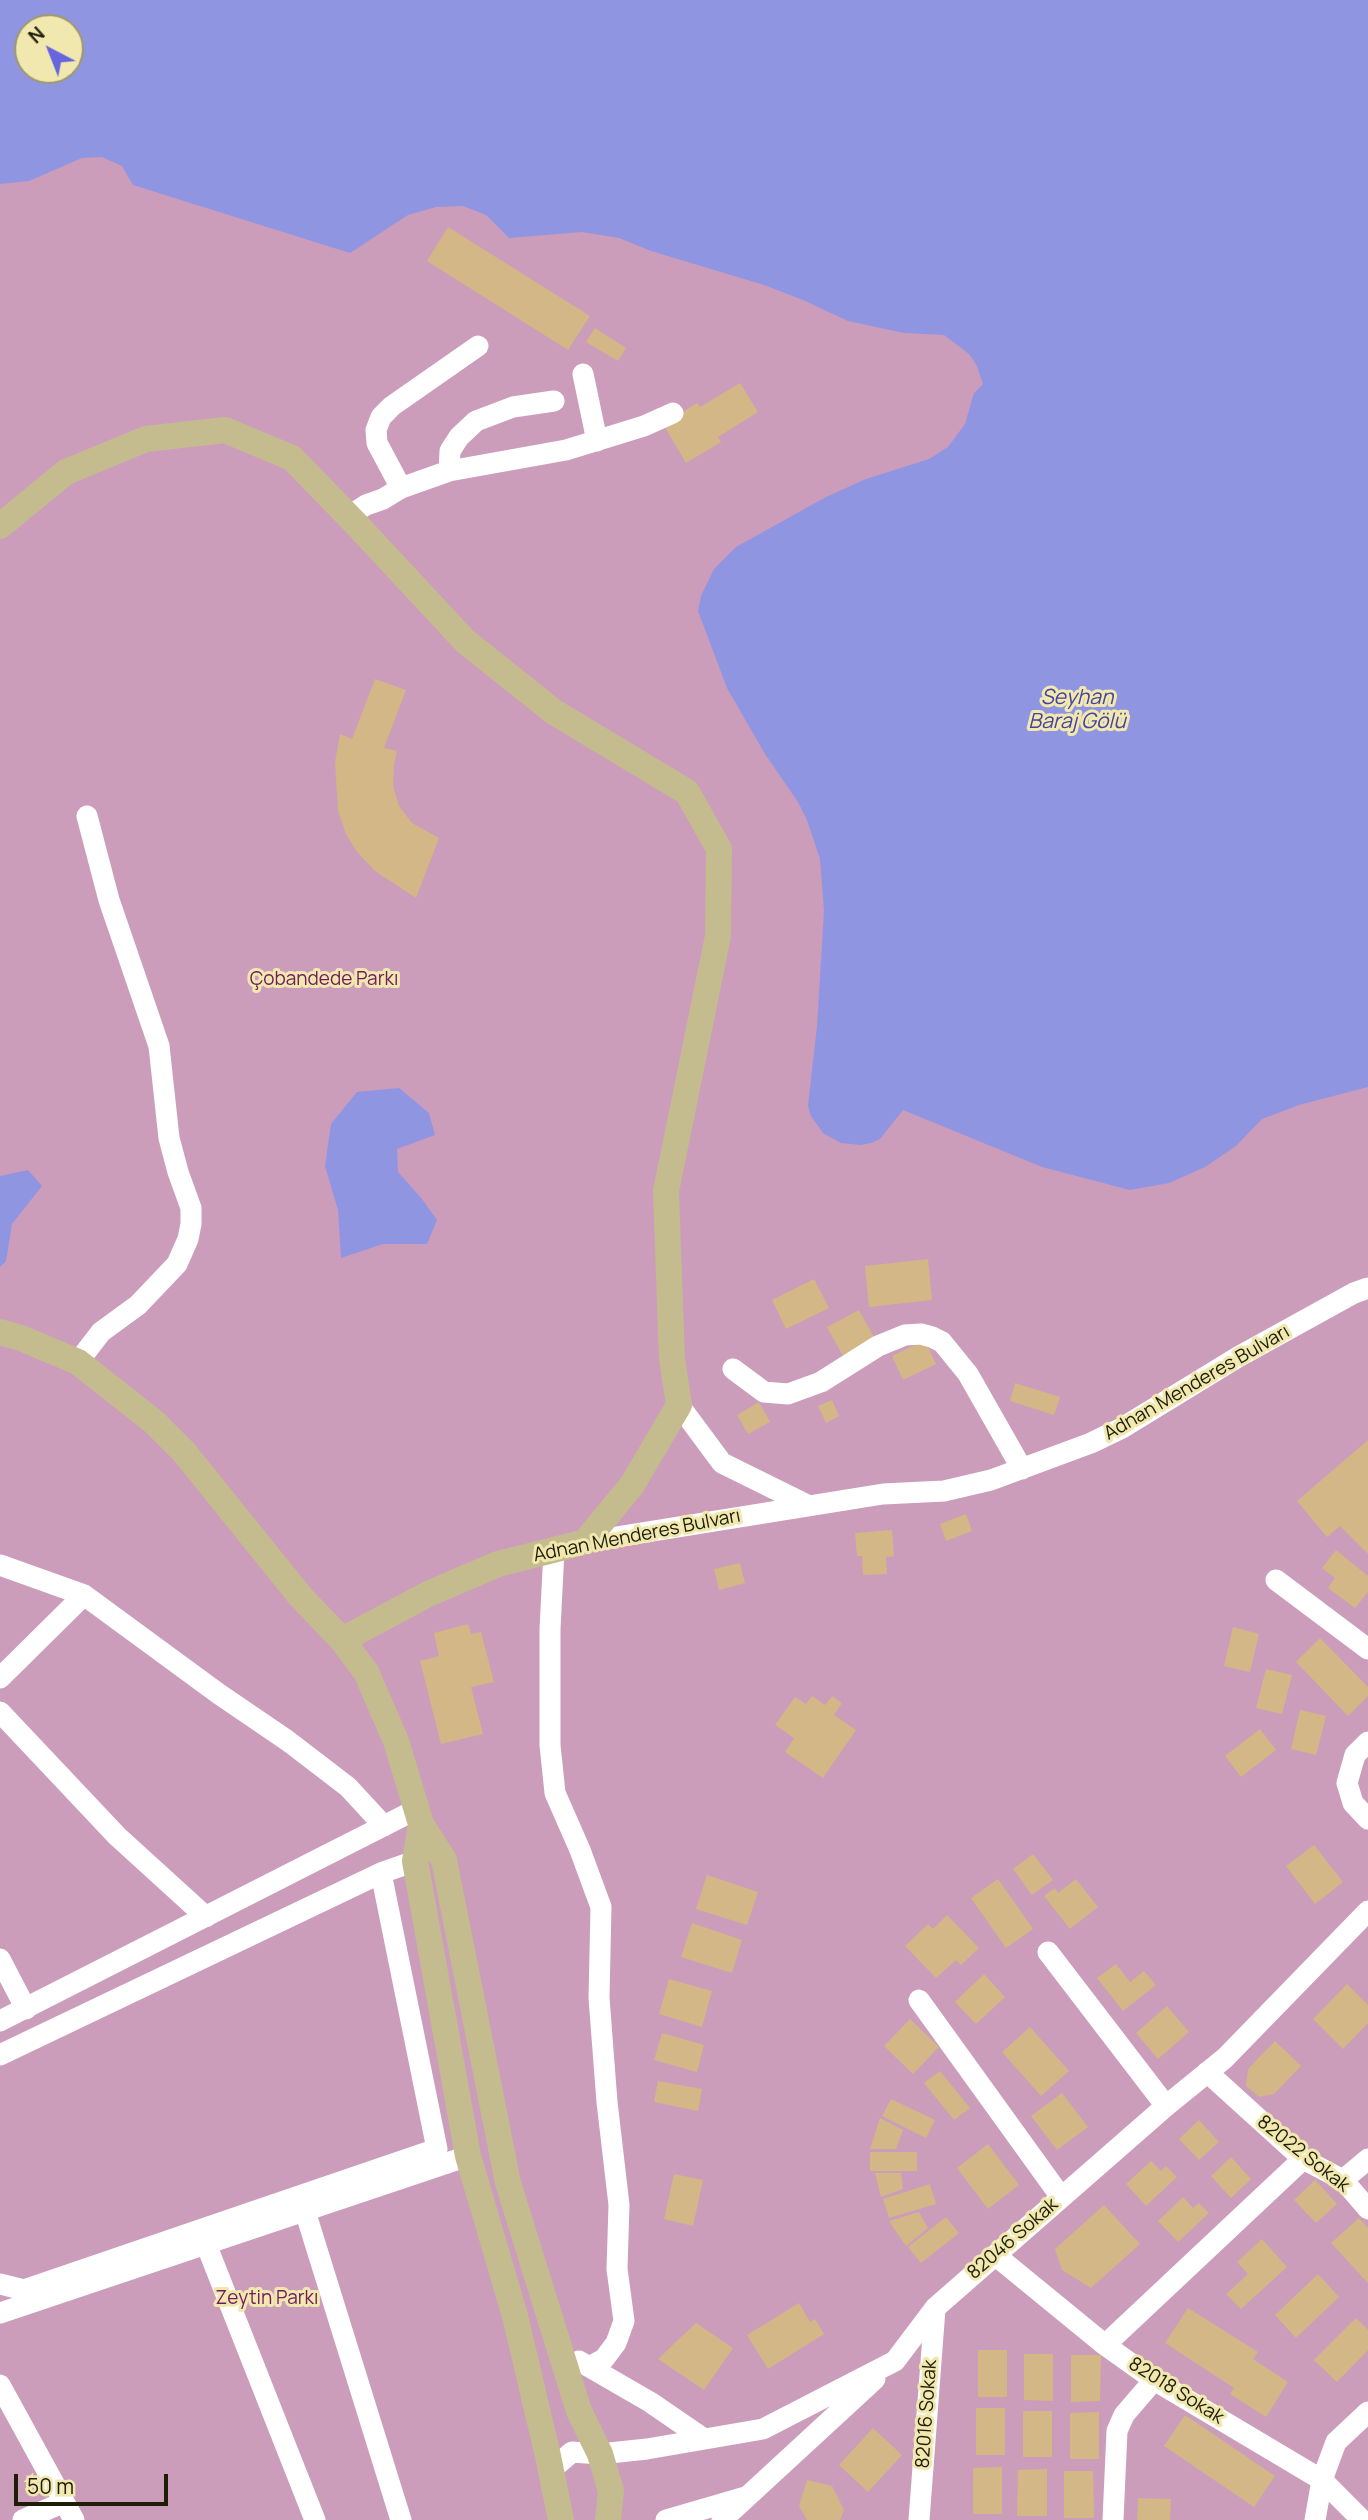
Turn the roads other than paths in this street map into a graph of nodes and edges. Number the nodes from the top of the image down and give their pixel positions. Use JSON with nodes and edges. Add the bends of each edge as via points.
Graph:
{"nodes":[{"id":1,"x":478,"y":346,"type":"dead end"},
{"id":2,"x":583,"y":374,"type":"dead end"},
{"id":3,"x":554,"y":401,"type":"dead end"},
{"id":4,"x":673,"y":413,"type":"dead end"},
{"id":5,"x":597,"y":441,"type":"junction"},
{"id":6,"x":449,"y":471,"type":"junction"},
{"id":7,"x":392,"y":493,"type":"junction"},
{"id":8,"x":356,"y":525,"type":"junction"},
{"id":9,"x":0,"y":526,"type":"edge"},
{"id":10,"x":87,"y":816,"type":"dead end"},
{"id":11,"x":1368,"y":1289,"type":"edge"},
{"id":12,"x":0,"y":1332,"type":"edge"},
{"id":13,"x":78,"y":1362,"type":"junction"},
{"id":14,"x":733,"y":1369,"type":"dead end"},
{"id":15,"x":679,"y":1405,"type":"junction"},
{"id":16,"x":1022,"y":1469,"type":"junction"},
{"id":17,"x":807,"y":1505,"type":"junction"},
{"id":18,"x":585,"y":1542,"type":"junction"},
{"id":19,"x":554,"y":1550,"type":"junction"},
{"id":20,"x":0,"y":1565,"type":"edge"},
{"id":21,"x":1276,"y":1580,"type":"dead end"},
{"id":22,"x":83,"y":1595,"type":"junction"},
{"id":23,"x":342,"y":1640,"type":"junction"},
{"id":24,"x":1368,"y":1649,"type":"edge"},
{"id":25,"x":0,"y":1678,"type":"edge"},
{"id":26,"x":0,"y":1712,"type":"edge"},
{"id":27,"x":1368,"y":1742,"type":"edge"},
{"id":28,"x":419,"y":1817,"type":"junction"},
{"id":29,"x":1368,"y":1819,"type":"edge"},
{"id":30,"x":384,"y":1826,"type":"junction"},
{"id":31,"x":415,"y":1861,"type":"junction"},
{"id":32,"x":381,"y":1874,"type":"junction"},
{"id":33,"x":1368,"y":1911,"type":"edge"},
{"id":34,"x":206,"y":1917,"type":"junction"},
{"id":35,"x":1048,"y":1952,"type":"dead end"},
{"id":36,"x":0,"y":1959,"type":"edge"},
{"id":37,"x":919,"y":2000,"type":"dead end"},
{"id":38,"x":26,"y":2009,"type":"junction"},
{"id":39,"x":0,"y":2021,"type":"edge"},
{"id":40,"x":0,"y":2055,"type":"edge"},
{"id":41,"x":1206,"y":2072,"type":"junction"},
{"id":42,"x":1166,"y":2106,"type":"junction"},
{"id":43,"x":468,"y":2156,"type":"junction"},
{"id":44,"x":1303,"y":2159,"type":"junction"},
{"id":45,"x":1368,"y":2159,"type":"edge"},
{"id":46,"x":1343,"y":2180,"type":"junction"},
{"id":47,"x":1061,"y":2197,"type":"junction"},
{"id":48,"x":1368,"y":2208,"type":"edge"},
{"id":49,"x":305,"y":2211,"type":"junction"},
{"id":50,"x":206,"y":2244,"type":"junction"},
{"id":51,"x":995,"y":2255,"type":"junction"},
{"id":52,"x":0,"y":2284,"type":"edge"},
{"id":53,"x":935,"y":2308,"type":"junction"},
{"id":54,"x":0,"y":2314,"type":"edge"},
{"id":55,"x":1105,"y":2345,"type":"junction"},
{"id":56,"x":560,"y":2349,"type":"junction"},
{"id":57,"x":895,"y":2361,"type":"junction"},
{"id":58,"x":589,"y":2367,"type":"junction"},
{"id":59,"x":1154,"y":2380,"type":"junction"},
{"id":60,"x":0,"y":2385,"type":"edge"},
{"id":61,"x":1368,"y":2412,"type":"edge"},
{"id":62,"x":704,"y":2439,"type":"junction"},
{"id":63,"x":600,"y":2454,"type":"junction"},
{"id":64,"x":551,"y":2470,"type":"junction"},
{"id":65,"x":1322,"y":2480,"type":"junction"},
{"id":66,"x":749,"y":2495,"type":"junction"},
{"id":67,"x":68,"y":2511,"type":"edge"},
{"id":68,"x":23,"y":2520,"type":"edge"},
{"id":69,"x":315,"y":2520,"type":"edge"},
{"id":70,"x":401,"y":2520,"type":"edge"},
{"id":71,"x":561,"y":2520,"type":"edge"},
{"id":72,"x":608,"y":2520,"type":"edge"},
{"id":73,"x":666,"y":2520,"type":"edge"},
{"id":74,"x":722,"y":2520,"type":"edge"},
{"id":75,"x":919,"y":2520,"type":"edge"},
{"id":76,"x":1113,"y":2520,"type":"edge"},
{"id":77,"x":1315,"y":2520,"type":"edge"},
{"id":78,"x":1362,"y":2520,"type":"edge"}],
"edges":[{"from":1,"to":7,"type":"street","via":[[382,417],[377,443]]},
{"from":2,"to":5,"type":"street"},
{"from":3,"to":6,"type":"street","via":[[513,407],[476,421],[450,451]]},
{"from":4,"to":5,"type":"street"},
{"from":5,"to":6,"type":"street"},
{"from":6,"to":7,"type":"street"},
{"from":7,"to":8,"type":"street","via":[[377,515]]},
{"from":8,"to":9,"type":"main road","via":[[292,458],[225,430],[146,439],[66,472]]},
{"from":8,"to":15,"type":"main road","via":[[474,649],[554,712],[687,792],[719,849],[718,936],[666,1191],[672,1359]]},
{"from":10,"to":13,"type":"street","via":[[109,900],[159,1046],[169,1138],[191,1208],[191,1224],[177,1264],[138,1305],[101,1332]]},
{"from":11,"to":16,"type":"street","name":"Adnan Menderes Bulvarı","via":[[1238,1357],[1122,1429]]},
{"from":12,"to":13,"type":"main road"},
{"from":13,"to":23,"type":"main road","via":[[184,1452],[299,1596]]},
{"from":14,"to":16,"type":"street","via":[[764,1392],[788,1394],[821,1382],[878,1346],[905,1335],[932,1337],[942,1342],[968,1374]]},
{"from":15,"to":17,"type":"street","via":[[722,1463]]},
{"from":15,"to":18,"type":"main road","via":[[632,1485]]},
{"from":16,"to":17,"type":"street","name":"Adnan Menderes Bulvarı","via":[[944,1491]]},
{"from":17,"to":18,"type":"street","name":"Adnan Menderes Bulvarı"},
{"from":18,"to":19,"type":"main road","name":"Adnan Menderes Bulvarı"},
{"from":19,"to":23,"type":"main road","name":"Adnan Menderes Bulvarı","via":[[498,1564],[428,1594]]},
{"from":19,"to":58,"type":"street","via":[[550,1745],[555,1793],[601,1907],[599,1998],[619,2205],[617,2269],[624,2321],[604,2359]]},
{"from":20,"to":22,"type":"street"},
{"from":21,"to":24,"type":"street"},
{"from":22,"to":25,"type":"street"},
{"from":22,"to":30,"type":"street","via":[[338,1779]]},
{"from":23,"to":28,"type":"main road","via":[[366,1672],[396,1741]]},
{"from":26,"to":34,"type":"street","via":[[117,1836]]},
{"from":27,"to":29,"type":"street","via":[[1355,1755],[1347,1783],[1353,1803]]},
{"from":28,"to":30,"type":"street"},
{"from":28,"to":31,"type":"main road"},
{"from":28,"to":56,"type":"main road","via":[[444,1860],[508,2183]]},
{"from":30,"to":34,"type":"street"},
{"from":31,"to":32,"type":"street"},
{"from":31,"to":43,"type":"main road"},
{"from":32,"to":40,"type":"street"},
{"from":32,"to":52,"type":"street","via":[[437,2149],[24,2290]]},
{"from":33,"to":41,"type":"street","name":"82046 Sokak"},
{"from":34,"to":38,"type":"street"},
{"from":35,"to":42,"type":"street"},
{"from":36,"to":38,"type":"street"},
{"from":37,"to":47,"type":"street"},
{"from":38,"to":39,"type":"street"},
{"from":41,"to":42,"type":"street","name":"82046 Sokak"},
{"from":41,"to":44,"type":"street","name":"82022 Sokak"},
{"from":42,"to":47,"type":"street","name":"82046 Sokak"},
{"from":43,"to":49,"type":"street"},
{"from":43,"to":64,"type":"main road","via":[[515,2316]]},
{"from":44,"to":46,"type":"street","name":"82022 Sokak"},
{"from":44,"to":55,"type":"street"},
{"from":45,"to":46,"type":"street"},
{"from":46,"to":48,"type":"street","name":"82022 Sokak"},
{"from":47,"to":51,"type":"street","name":"82046 Sokak"},
{"from":49,"to":50,"type":"street"},
{"from":49,"to":70,"type":"street"},
{"from":50,"to":54,"type":"street"},
{"from":50,"to":69,"type":"street"},
{"from":51,"to":53,"type":"street","name":"82046 Sokak"},
{"from":51,"to":55,"type":"street","name":"82018 Sokak"},
{"from":53,"to":57,"type":"street","name":"82046 Sokak"},
{"from":53,"to":75,"type":"street","name":"82016 Sokak"},
{"from":55,"to":59,"type":"street","name":"82018 Sokak"},
{"from":56,"to":58,"type":"street"},
{"from":56,"to":63,"type":"main road","via":[[579,2411]]},
{"from":57,"to":62,"type":"street","name":"82046 Sokak","via":[[763,2429]]},
{"from":57,"to":66,"type":"street"},
{"from":58,"to":62,"type":"street"},
{"from":59,"to":65,"type":"street","name":"82018 Sokak"},
{"from":59,"to":76,"type":"street","via":[[1117,2431]]},
{"from":60,"to":67,"type":"street"},
{"from":61,"to":65,"type":"street","via":[[1336,2442]]},
{"from":62,"to":63,"type":"street","name":"82046 Sokak"},
{"from":63,"to":64,"type":"street","name":"82046 Sokak","via":[[572,2452]]},
{"from":63,"to":72,"type":"main road","via":[[611,2491]]},
{"from":64,"to":71,"type":"main road"},
{"from":65,"to":77,"type":"street"},
{"from":65,"to":78,"type":"street","name":"82018 Sokak"},
{"from":66,"to":73,"type":"street"},
{"from":66,"to":74,"type":"street"},
{"from":67,"to":68,"type":"street"}]}
